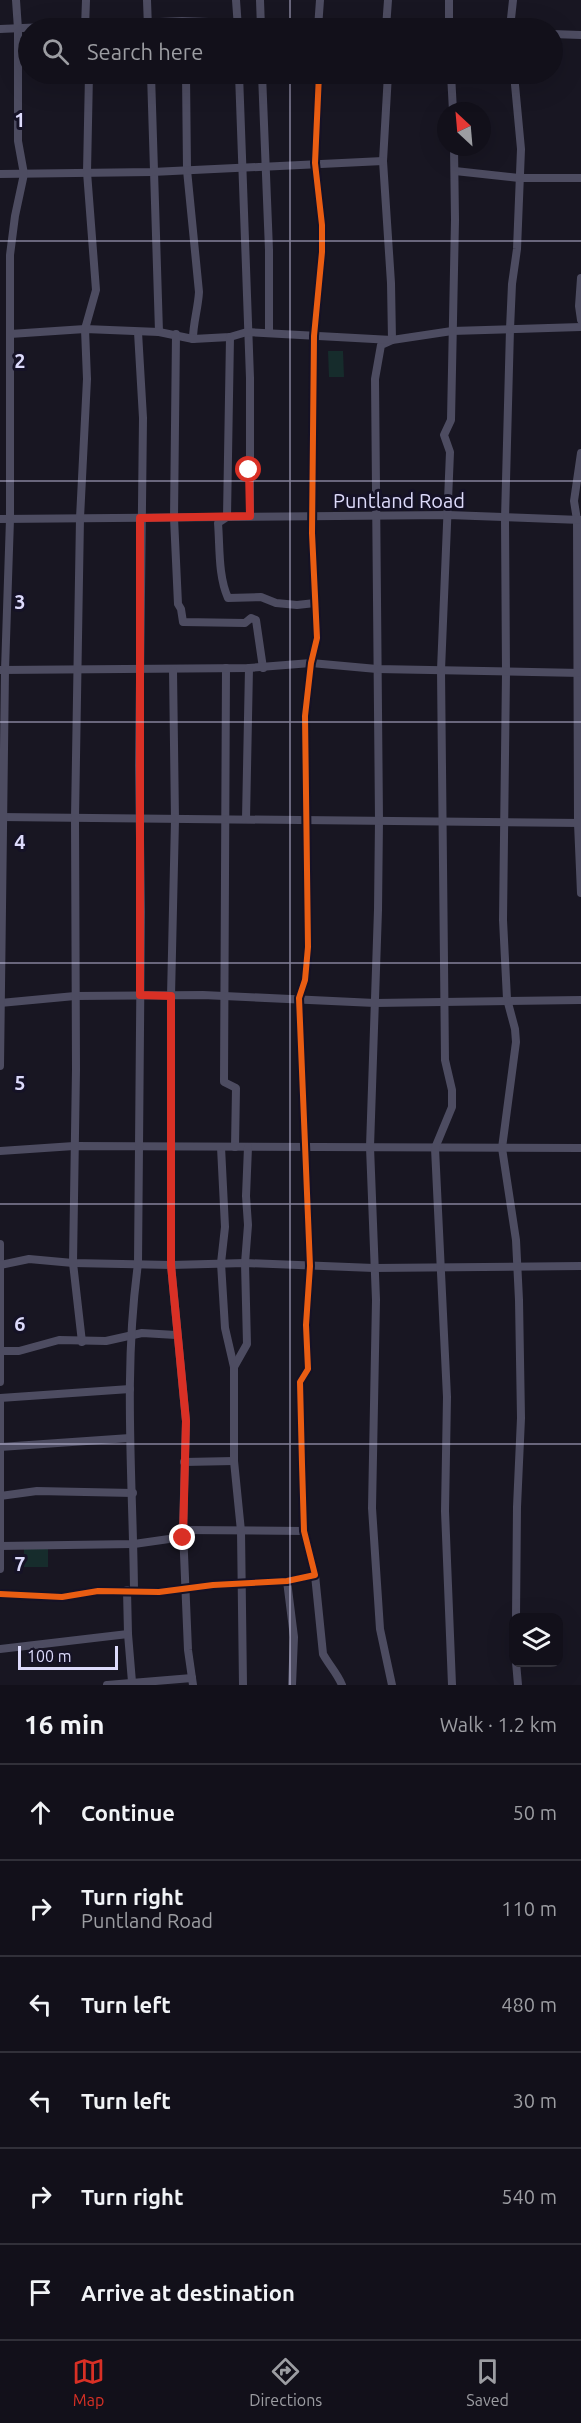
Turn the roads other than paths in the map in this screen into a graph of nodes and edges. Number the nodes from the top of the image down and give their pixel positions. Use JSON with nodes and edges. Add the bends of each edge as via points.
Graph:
{"nodes":[{"id":1,"x":16,"y":0,"type":"edge"},
{"id":2,"x":86,"y":0,"type":"edge"},
{"id":3,"x":147,"y":0,"type":"edge"},
{"id":4,"x":236,"y":0,"type":"edge"},
{"id":5,"x":260,"y":0,"type":"edge"},
{"id":6,"x":320,"y":0,"type":"edge"},
{"id":7,"x":388,"y":0,"type":"edge"},
{"id":8,"x":449,"y":0,"type":"edge"},
{"id":9,"x":513,"y":0,"type":"edge"},
{"id":10,"x":85,"y":18,"type":"edge"},
{"id":11,"x":147,"y":18,"type":"edge"},
{"id":12,"x":237,"y":18,"type":"edge"},
{"id":13,"x":261,"y":18,"type":"edge"},
{"id":14,"x":319,"y":18,"type":"edge"},
{"id":15,"x":387,"y":18,"type":"edge"},
{"id":16,"x":449,"y":18,"type":"edge"},
{"id":17,"x":511,"y":18,"type":"edge"},
{"id":18,"x":0,"y":28,"type":"edge"},
{"id":19,"x":18,"y":29,"type":"junction"},
{"id":20,"x":563,"y":34,"type":"edge"},
{"id":21,"x":581,"y":35,"type":"edge"},
{"id":22,"x":89,"y":84,"type":"edge"},
{"id":23,"x":151,"y":84,"type":"edge"},
{"id":24,"x":186,"y":84,"type":"edge"},
{"id":25,"x":239,"y":84,"type":"edge"},
{"id":26,"x":262,"y":84,"type":"edge"},
{"id":27,"x":319,"y":84,"type":"edge"},
{"id":28,"x":387,"y":84,"type":"edge"},
{"id":29,"x":452,"y":84,"type":"edge"},
{"id":30,"x":515,"y":84,"type":"edge"},
{"id":31,"x":453,"y":102,"type":"edge"},
{"id":32,"x":454,"y":156,"type":"edge"},
{"id":33,"x":383,"y":161,"type":"junction"},
{"id":34,"x":315,"y":163,"type":"junction"},
{"id":35,"x":264,"y":166,"type":"junction"},
{"id":36,"x":242,"y":168,"type":"junction"},
{"id":37,"x":187,"y":170,"type":"junction"},
{"id":38,"x":152,"y":171,"type":"junction"},
{"id":39,"x":454,"y":171,"type":"junction"},
{"id":40,"x":87,"y":172,"type":"junction"},
{"id":41,"x":0,"y":174,"type":"edge"},
{"id":42,"x":24,"y":174,"type":"junction"},
{"id":43,"x":519,"y":177,"type":"junction"},
{"id":44,"x":581,"y":178,"type":"edge"},
{"id":45,"x":581,"y":278,"type":"edge"},
{"id":46,"x":581,"y":320,"type":"edge"},
{"id":47,"x":581,"y":327,"type":"edge"},
{"id":48,"x":85,"y":329,"type":"junction"},
{"id":49,"x":510,"y":329,"type":"junction"},
{"id":50,"x":452,"y":331,"type":"junction"},
{"id":51,"x":138,"y":332,"type":"junction"},
{"id":52,"x":159,"y":332,"type":"junction"},
{"id":53,"x":248,"y":332,"type":"junction"},
{"id":54,"x":268,"y":332,"type":"junction"},
{"id":55,"x":10,"y":334,"type":"junction"},
{"id":56,"x":176,"y":334,"type":"junction"},
{"id":57,"x":314,"y":336,"type":"junction"},
{"id":58,"x":230,"y":337,"type":"junction"},
{"id":59,"x":193,"y":339,"type":"junction"},
{"id":60,"x":392,"y":340,"type":"junction"},
{"id":61,"x":0,"y":344,"type":"edge"},
{"id":62,"x":10,"y":344,"type":"junction"},
{"id":63,"x":581,"y":453,"type":"edge"},
{"id":64,"x":448,"y":515,"type":"junction"},
{"id":65,"x":250,"y":516,"type":"junction"},
{"id":66,"x":312,"y":516,"type":"junction"},
{"id":67,"x":375,"y":516,"type":"junction"},
{"id":68,"x":227,"y":517,"type":"junction"},
{"id":69,"x":80,"y":518,"type":"junction"},
{"id":70,"x":140,"y":518,"type":"junction"},
{"id":71,"x":174,"y":518,"type":"junction"},
{"id":72,"x":0,"y":519,"type":"edge"},
{"id":73,"x":10,"y":519,"type":"junction"},
{"id":74,"x":505,"y":519,"type":"junction"},
{"id":75,"x":579,"y":520,"type":"edge"},
{"id":76,"x":315,"y":603,"type":"junction"},
{"id":77,"x":311,"y":663,"type":"junction"},
{"id":78,"x":78,"y":668,"type":"junction"},
{"id":79,"x":140,"y":668,"type":"junction"},
{"id":80,"x":226,"y":668,"type":"junction"},
{"id":81,"x":249,"y":668,"type":"junction"},
{"id":82,"x":263,"y":668,"type":"junction"},
{"id":83,"x":173,"y":669,"type":"junction"},
{"id":84,"x":377,"y":669,"type":"junction"},
{"id":85,"x":3,"y":670,"type":"edge"},
{"id":86,"x":441,"y":670,"type":"junction"},
{"id":87,"x":506,"y":673,"type":"junction"},
{"id":88,"x":580,"y":673,"type":"edge"},
{"id":89,"x":2,"y":818,"type":"edge"},
{"id":90,"x":75,"y":818,"type":"junction"},
{"id":91,"x":138,"y":818,"type":"junction"},
{"id":92,"x":225,"y":819,"type":"junction"},
{"id":93,"x":246,"y":819,"type":"junction"},
{"id":94,"x":307,"y":819,"type":"junction"},
{"id":95,"x":175,"y":820,"type":"junction"},
{"id":96,"x":379,"y":820,"type":"junction"},
{"id":97,"x":441,"y":820,"type":"junction"},
{"id":98,"x":505,"y":822,"type":"junction"},
{"id":99,"x":580,"y":824,"type":"edge"},
{"id":100,"x":581,"y":893,"type":"edge"},
{"id":101,"x":140,"y":995,"type":"junction"},
{"id":102,"x":226,"y":995,"type":"junction"},
{"id":103,"x":75,"y":996,"type":"junction"},
{"id":104,"x":171,"y":996,"type":"junction"},
{"id":105,"x":300,"y":998,"type":"junction"},
{"id":106,"x":507,"y":999,"type":"junction"},
{"id":107,"x":581,"y":1000,"type":"edge"},
{"id":108,"x":0,"y":1003,"type":"edge"},
{"id":109,"x":375,"y":1003,"type":"junction"},
{"id":110,"x":445,"y":1003,"type":"junction"},
{"id":111,"x":0,"y":1066,"type":"edge"},
{"id":112,"x":74,"y":1146,"type":"junction"},
{"id":113,"x":137,"y":1146,"type":"junction"},
{"id":114,"x":221,"y":1147,"type":"junction"},
{"id":115,"x":235,"y":1147,"type":"junction"},
{"id":116,"x":248,"y":1147,"type":"junction"},
{"id":117,"x":304,"y":1147,"type":"junction"},
{"id":118,"x":370,"y":1147,"type":"junction"},
{"id":119,"x":172,"y":1148,"type":"junction"},
{"id":120,"x":435,"y":1148,"type":"junction"},
{"id":121,"x":502,"y":1148,"type":"junction"},
{"id":122,"x":581,"y":1148,"type":"edge"},
{"id":123,"x":0,"y":1150,"type":"edge"},
{"id":124,"x":0,"y":1244,"type":"edge"},
{"id":125,"x":73,"y":1263,"type":"junction"},
{"id":126,"x":221,"y":1263,"type":"junction"},
{"id":127,"x":245,"y":1263,"type":"junction"},
{"id":128,"x":138,"y":1264,"type":"junction"},
{"id":129,"x":0,"y":1265,"type":"edge"},
{"id":130,"x":171,"y":1265,"type":"junction"},
{"id":131,"x":310,"y":1266,"type":"junction"},
{"id":132,"x":441,"y":1266,"type":"junction"},
{"id":133,"x":517,"y":1266,"type":"junction"},
{"id":134,"x":581,"y":1266,"type":"edge"},
{"id":135,"x":375,"y":1268,"type":"junction"},
{"id":136,"x":176,"y":1335,"type":"junction"},
{"id":137,"x":132,"y":1336,"type":"junction"},
{"id":138,"x":0,"y":1341,"type":"edge"},
{"id":139,"x":82,"y":1342,"type":"junction"},
{"id":140,"x":0,"y":1350,"type":"edge"},
{"id":141,"x":234,"y":1367,"type":"junction"},
{"id":142,"x":0,"y":1382,"type":"edge"},
{"id":143,"x":130,"y":1389,"type":"junction"},
{"id":144,"x":0,"y":1400,"type":"edge"},
{"id":145,"x":130,"y":1438,"type":"junction"},
{"id":146,"x":0,"y":1447,"type":"edge"},
{"id":147,"x":234,"y":1461,"type":"junction"},
{"id":148,"x":184,"y":1462,"type":"junction"},
{"id":149,"x":133,"y":1493,"type":"junction"},
{"id":150,"x":0,"y":1496,"type":"edge"},
{"id":151,"x":241,"y":1531,"type":"junction"},
{"id":152,"x":304,"y":1532,"type":"junction"},
{"id":153,"x":183,"y":1534,"type":"junction"},
{"id":154,"x":134,"y":1544,"type":"junction"},
{"id":155,"x":0,"y":1546,"type":"edge"},
{"id":156,"x":0,"y":1569,"type":"edge"},
{"id":157,"x":315,"y":1575,"type":"junction"},
{"id":158,"x":287,"y":1581,"type":"junction"},
{"id":159,"x":240,"y":1584,"type":"junction"},
{"id":160,"x":185,"y":1589,"type":"junction"},
{"id":161,"x":131,"y":1591,"type":"junction"},
{"id":162,"x":0,"y":1594,"type":"edge"},
{"id":163,"x":516,"y":1613,"type":"edge"},
{"id":164,"x":128,"y":1634,"type":"junction"},
{"id":165,"x":0,"y":1649,"type":"edge"},
{"id":166,"x":516,"y":1667,"type":"edge"},
{"id":167,"x":192,"y":1682,"type":"edge"},
{"id":168,"x":132,"y":1683,"type":"junction"},
{"id":169,"x":155,"y":1683,"type":"edge"},
{"id":170,"x":120,"y":1684,"type":"edge"},
{"id":171,"x":107,"y":1685,"type":"edge"},
{"id":172,"x":243,"y":1685,"type":"edge"},
{"id":173,"x":292,"y":1685,"type":"edge"},
{"id":174,"x":342,"y":1685,"type":"edge"},
{"id":175,"x":392,"y":1685,"type":"edge"},
{"id":176,"x":452,"y":1685,"type":"edge"},
{"id":177,"x":518,"y":1685,"type":"edge"}],
"edges":[{"from":1,"to":19,"type":"street"},
{"from":2,"to":10,"type":"street"},
{"from":3,"to":11,"type":"street"},
{"from":4,"to":12,"type":"street"},
{"from":5,"to":13,"type":"street"},
{"from":6,"to":14,"type":"street"},
{"from":7,"to":15,"type":"street"},
{"from":8,"to":16,"type":"street"},
{"from":9,"to":17,"type":"street"},
{"from":18,"to":19,"type":"street"},
{"from":19,"to":42,"type":"street","via":[[18,141]]},
{"from":20,"to":21,"type":"street"},
{"from":22,"to":40,"type":"street"},
{"from":23,"to":38,"type":"street"},
{"from":24,"to":37,"type":"street"},
{"from":25,"to":36,"type":"street"},
{"from":26,"to":35,"type":"street"},
{"from":27,"to":34,"type":"street"},
{"from":28,"to":33,"type":"street"},
{"from":29,"to":31,"type":"street"},
{"from":30,"to":43,"type":"street","via":[[521,149]]},
{"from":32,"to":39,"type":"street"},
{"from":33,"to":34,"type":"street"},
{"from":33,"to":60,"type":"street"},
{"from":34,"to":35,"type":"street"},
{"from":34,"to":57,"type":"street","via":[[322,234]]},
{"from":35,"to":36,"type":"street"},
{"from":35,"to":54,"type":"street"},
{"from":36,"to":37,"type":"street"},
{"from":36,"to":53,"type":"street"},
{"from":37,"to":38,"type":"street"},
{"from":37,"to":59,"type":"street","via":[[199,292]]},
{"from":38,"to":40,"type":"street"},
{"from":38,"to":52,"type":"street"},
{"from":39,"to":43,"type":"street"},
{"from":39,"to":50,"type":"street"},
{"from":40,"to":42,"type":"street"},
{"from":40,"to":48,"type":"street","via":[[96,290]]},
{"from":41,"to":42,"type":"street"},
{"from":42,"to":55,"type":"street","via":[[10,255]]},
{"from":43,"to":44,"type":"street"},
{"from":43,"to":49,"type":"street"},
{"from":45,"to":46,"type":"street"},
{"from":47,"to":49,"type":"street"},
{"from":48,"to":51,"type":"street"},
{"from":48,"to":55,"type":"street"},
{"from":48,"to":69,"type":"street","via":[[87,379]]},
{"from":49,"to":50,"type":"street"},
{"from":49,"to":74,"type":"street"},
{"from":50,"to":60,"type":"street"},
{"from":50,"to":64,"type":"street","via":[[451,420],[444,435],[450,452]]},
{"from":51,"to":52,"type":"street"},
{"from":51,"to":70,"type":"street","via":[[143,418]]},
{"from":52,"to":56,"type":"street"},
{"from":53,"to":54,"type":"street"},
{"from":53,"to":58,"type":"street"},
{"from":53,"to":65,"type":"street"},
{"from":54,"to":57,"type":"street"},
{"from":55,"to":62,"type":"street"},
{"from":56,"to":59,"type":"street"},
{"from":56,"to":71,"type":"street"},
{"from":57,"to":60,"type":"street"},
{"from":57,"to":66,"type":"street"},
{"from":58,"to":59,"type":"street"},
{"from":58,"to":68,"type":"street"},
{"from":60,"to":67,"type":"street","via":[[381,345],[375,379]]},
{"from":61,"to":62,"type":"street"},
{"from":62,"to":73,"type":"street"},
{"from":63,"to":75,"type":"street","via":[[574,501]]},
{"from":64,"to":67,"type":"street","name":"Puntland Road"},
{"from":64,"to":74,"type":"street","name":"Puntland Road"},
{"from":64,"to":86,"type":"street"},
{"from":65,"to":66,"type":"street","name":"Puntland Road"},
{"from":65,"to":68,"type":"street","name":"Puntland Road"},
{"from":66,"to":67,"type":"street","name":"Puntland Road"},
{"from":66,"to":76,"type":"street"},
{"from":67,"to":84,"type":"street"},
{"from":68,"to":71,"type":"street","name":"Puntland Road"},
{"from":68,"to":76,"type":"street","via":[[218,523],[228,598],[261,597],[297,605]]},
{"from":69,"to":70,"type":"street","name":"Puntland Road"},
{"from":69,"to":73,"type":"street","name":"Puntland Road"},
{"from":69,"to":78,"type":"street"},
{"from":70,"to":71,"type":"street","name":"Puntland Road"},
{"from":70,"to":79,"type":"street"},
{"from":71,"to":82,"type":"street","via":[[177,604],[183,622],[256,620]]},
{"from":72,"to":73,"type":"street","name":"Puntland Road"},
{"from":73,"to":85,"type":"street"},
{"from":74,"to":75,"type":"street","name":"Puntland Road"},
{"from":74,"to":87,"type":"street"},
{"from":75,"to":88,"type":"street"},
{"from":76,"to":77,"type":"street","via":[[317,638]]},
{"from":77,"to":82,"type":"street"},
{"from":77,"to":84,"type":"street"},
{"from":77,"to":94,"type":"street","via":[[305,716]]},
{"from":78,"to":79,"type":"street"},
{"from":78,"to":85,"type":"street"},
{"from":78,"to":90,"type":"street"},
{"from":79,"to":83,"type":"street"},
{"from":79,"to":91,"type":"street"},
{"from":80,"to":81,"type":"street"},
{"from":80,"to":83,"type":"street"},
{"from":80,"to":92,"type":"street"},
{"from":81,"to":82,"type":"street"},
{"from":81,"to":93,"type":"street"},
{"from":83,"to":95,"type":"street"},
{"from":84,"to":86,"type":"street"},
{"from":84,"to":96,"type":"street"},
{"from":85,"to":89,"type":"street"},
{"from":86,"to":87,"type":"street"},
{"from":86,"to":97,"type":"street"},
{"from":87,"to":88,"type":"street"},
{"from":87,"to":98,"type":"street"},
{"from":88,"to":99,"type":"street"},
{"from":89,"to":90,"type":"street"},
{"from":89,"to":108,"type":"street"},
{"from":90,"to":91,"type":"street"},
{"from":90,"to":103,"type":"street"},
{"from":91,"to":95,"type":"street"},
{"from":91,"to":101,"type":"street"},
{"from":92,"to":93,"type":"street"},
{"from":92,"to":95,"type":"street"},
{"from":92,"to":102,"type":"street"},
{"from":93,"to":94,"type":"street"},
{"from":94,"to":96,"type":"street"},
{"from":94,"to":105,"type":"street","via":[[308,947]]},
{"from":95,"to":104,"type":"street"},
{"from":96,"to":97,"type":"street"},
{"from":96,"to":109,"type":"street"},
{"from":97,"to":98,"type":"street"},
{"from":97,"to":110,"type":"street"},
{"from":98,"to":99,"type":"street"},
{"from":98,"to":106,"type":"street","via":[[503,920]]},
{"from":99,"to":100,"type":"street"},
{"from":101,"to":103,"type":"street"},
{"from":101,"to":104,"type":"street"},
{"from":101,"to":113,"type":"street"},
{"from":102,"to":104,"type":"street"},
{"from":102,"to":105,"type":"street"},
{"from":102,"to":115,"type":"street","via":[[224,1082],[236,1088]]},
{"from":103,"to":108,"type":"street"},
{"from":103,"to":112,"type":"street"},
{"from":104,"to":119,"type":"street"},
{"from":105,"to":109,"type":"street"},
{"from":105,"to":117,"type":"street"},
{"from":106,"to":107,"type":"street"},
{"from":106,"to":110,"type":"street"},
{"from":106,"to":121,"type":"street","via":[[516,1042]]},
{"from":108,"to":111,"type":"street"},
{"from":109,"to":110,"type":"street"},
{"from":109,"to":118,"type":"street"},
{"from":110,"to":120,"type":"street","via":[[445,1060],[452,1107]]},
{"from":112,"to":113,"type":"street"},
{"from":112,"to":123,"type":"street"},
{"from":112,"to":125,"type":"street"},
{"from":113,"to":119,"type":"street"},
{"from":113,"to":128,"type":"street"},
{"from":114,"to":115,"type":"street"},
{"from":114,"to":119,"type":"street"},
{"from":114,"to":126,"type":"street","via":[[225,1227]]},
{"from":115,"to":116,"type":"street"},
{"from":116,"to":117,"type":"street"},
{"from":116,"to":127,"type":"street"},
{"from":117,"to":118,"type":"street"},
{"from":117,"to":131,"type":"street"},
{"from":118,"to":120,"type":"street"},
{"from":118,"to":135,"type":"street"},
{"from":119,"to":130,"type":"street"},
{"from":120,"to":121,"type":"street"},
{"from":120,"to":132,"type":"street"},
{"from":121,"to":122,"type":"street"},
{"from":121,"to":133,"type":"street"},
{"from":124,"to":129,"type":"street"},
{"from":125,"to":128,"type":"street"},
{"from":125,"to":129,"type":"street","via":[[29,1259]]},
{"from":125,"to":139,"type":"street"},
{"from":126,"to":127,"type":"street"},
{"from":126,"to":130,"type":"street"},
{"from":126,"to":141,"type":"street","via":[[225,1328]]},
{"from":127,"to":131,"type":"street"},
{"from":127,"to":141,"type":"street","via":[[247,1344]]},
{"from":128,"to":130,"type":"street"},
{"from":128,"to":137,"type":"street"},
{"from":129,"to":138,"type":"street"},
{"from":130,"to":136,"type":"street"},
{"from":131,"to":135,"type":"street"},
{"from":131,"to":152,"type":"street","via":[[308,1369],[300,1382]]},
{"from":132,"to":133,"type":"street"},
{"from":132,"to":135,"type":"street"},
{"from":132,"to":176,"type":"street"},
{"from":133,"to":134,"type":"street"},
{"from":133,"to":163,"type":"street","via":[[521,1418]]},
{"from":135,"to":175,"type":"street","via":[[372,1496],[380,1629]]},
{"from":136,"to":137,"type":"street"},
{"from":136,"to":148,"type":"street","via":[[186,1421]]},
{"from":137,"to":139,"type":"street"},
{"from":137,"to":143,"type":"street"},
{"from":138,"to":140,"type":"street"},
{"from":139,"to":140,"type":"street","via":[[59,1340],[20,1351]]},
{"from":140,"to":142,"type":"street"},
{"from":141,"to":147,"type":"street"},
{"from":143,"to":144,"type":"street"},
{"from":143,"to":145,"type":"street"},
{"from":144,"to":146,"type":"street"},
{"from":145,"to":146,"type":"street"},
{"from":145,"to":149,"type":"street"},
{"from":146,"to":150,"type":"street"},
{"from":147,"to":148,"type":"street"},
{"from":147,"to":151,"type":"street"},
{"from":148,"to":153,"type":"street"},
{"from":149,"to":150,"type":"street","via":[[38,1491]]},
{"from":149,"to":154,"type":"street"},
{"from":150,"to":155,"type":"street"},
{"from":151,"to":152,"type":"street"},
{"from":151,"to":153,"type":"street"},
{"from":151,"to":159,"type":"street"},
{"from":152,"to":157,"type":"street"},
{"from":153,"to":154,"type":"street"},
{"from":153,"to":160,"type":"street"},
{"from":154,"to":155,"type":"street"},
{"from":154,"to":161,"type":"street"},
{"from":155,"to":156,"type":"street"},
{"from":157,"to":158,"type":"street"},
{"from":157,"to":174,"type":"street","via":[[323,1654]]},
{"from":158,"to":159,"type":"street"},
{"from":158,"to":173,"type":"street","via":[[294,1637]]},
{"from":159,"to":160,"type":"street"},
{"from":159,"to":172,"type":"street"},
{"from":160,"to":161,"type":"street"},
{"from":160,"to":167,"type":"street"},
{"from":161,"to":162,"type":"street","via":[[62,1597]]},
{"from":161,"to":164,"type":"street"},
{"from":164,"to":165,"type":"street"},
{"from":164,"to":168,"type":"street"},
{"from":166,"to":177,"type":"street"},
{"from":167,"to":169,"type":"street"},
{"from":168,"to":169,"type":"street"},
{"from":168,"to":170,"type":"street"},
{"from":170,"to":171,"type":"street"}]}
